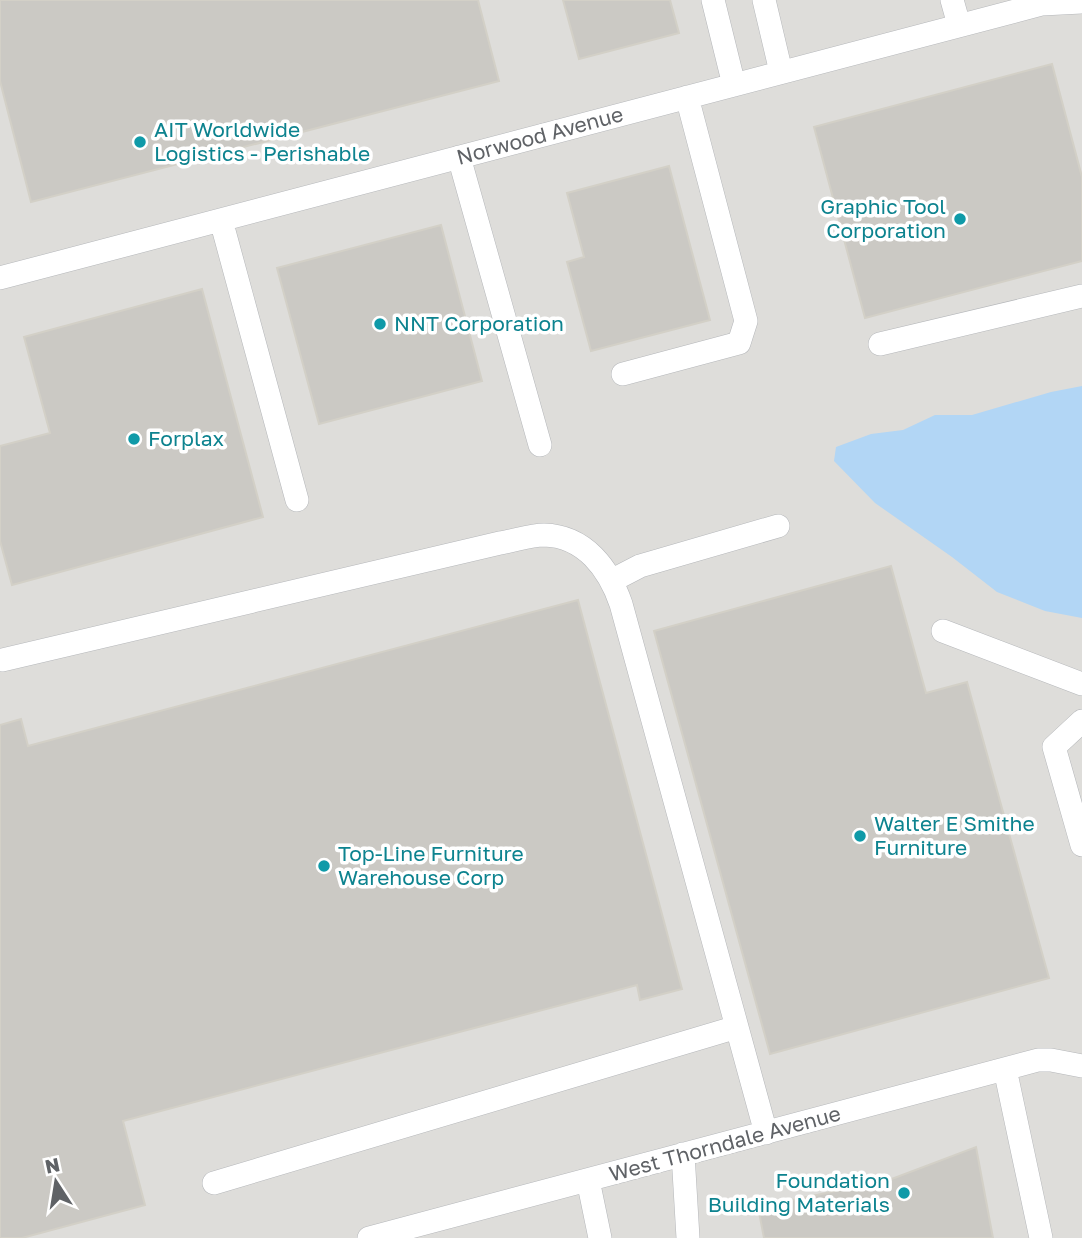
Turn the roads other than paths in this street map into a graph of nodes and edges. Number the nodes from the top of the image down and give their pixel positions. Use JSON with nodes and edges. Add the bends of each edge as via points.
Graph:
{"nodes":[{"id":1,"x":713,"y":0,"type":"edge"},
{"id":2,"x":764,"y":0,"type":"edge"},
{"id":3,"x":952,"y":0,"type":"edge"},
{"id":4,"x":1082,"y":2,"type":"edge"},
{"id":5,"x":959,"y":26,"type":"junction"},
{"id":6,"x":781,"y":72,"type":"junction"},
{"id":7,"x":734,"y":85,"type":"junction"},
{"id":8,"x":687,"y":97,"type":"junction"},
{"id":9,"x":460,"y":157,"type":"junction"},
{"id":10,"x":221,"y":220,"type":"junction"},
{"id":11,"x":2,"y":270,"type":"edge"},
{"id":12,"x":1082,"y":296,"type":"edge"},
{"id":13,"x":880,"y":344,"type":"dead end"},
{"id":14,"x":624,"y":374,"type":"dead end"},
{"id":15,"x":540,"y":445,"type":"dead end"},
{"id":16,"x":297,"y":500,"type":"dead end"},
{"id":17,"x":778,"y":526,"type":"dead end"},
{"id":18,"x":613,"y":580,"type":"junction"},
{"id":19,"x":943,"y":631,"type":"dead end"},
{"id":20,"x":2,"y":660,"type":"edge"},
{"id":21,"x":1082,"y":684,"type":"edge"},
{"id":22,"x":1082,"y":721,"type":"edge"},
{"id":23,"x":1082,"y":845,"type":"edge"},
{"id":24,"x":737,"y":1027,"type":"junction"},
{"id":25,"x":1082,"y":1066,"type":"edge"},
{"id":26,"x":1005,"y":1069,"type":"junction"},
{"id":27,"x":766,"y":1133,"type":"junction"},
{"id":28,"x":683,"y":1154,"type":"junction"},
{"id":29,"x":589,"y":1180,"type":"junction"},
{"id":30,"x":214,"y":1182,"type":"dead end"},
{"id":31,"x":369,"y":1238,"type":"edge"},
{"id":32,"x":600,"y":1238,"type":"edge"},
{"id":33,"x":688,"y":1238,"type":"edge"},
{"id":34,"x":1041,"y":1238,"type":"edge"}],
"edges":[{"from":1,"to":7,"type":"street"},
{"from":2,"to":6,"type":"street"},
{"from":3,"to":5,"type":"street"},
{"from":4,"to":5,"type":"street","name":"Norwood Avenue","via":[[1042,4]]},
{"from":5,"to":6,"type":"street","name":"Norwood Avenue"},
{"from":6,"to":7,"type":"street","name":"Norwood Avenue"},
{"from":7,"to":8,"type":"street","name":"Norwood Avenue"},
{"from":8,"to":9,"type":"street","name":"Norwood Avenue"},
{"from":8,"to":14,"type":"street","via":[[746,321],[739,343]]},
{"from":9,"to":10,"type":"street","name":"Norwood Avenue"},
{"from":9,"to":15,"type":"street"},
{"from":10,"to":11,"type":"street","name":"Norwood Avenue"},
{"from":10,"to":16,"type":"street"},
{"from":12,"to":13,"type":"street"},
{"from":17,"to":18,"type":"street","via":[[640,566]]},
{"from":18,"to":20,"type":"street","via":[[594,556],[570,540],[543,535]]},
{"from":18,"to":24,"type":"street"},
{"from":19,"to":21,"type":"street"},
{"from":22,"to":23,"type":"street","via":[[1054,747]]},
{"from":24,"to":27,"type":"street"},
{"from":24,"to":30,"type":"street"},
{"from":25,"to":26,"type":"street","name":"West Thorndale Avenue","via":[[1038,1060]]},
{"from":26,"to":27,"type":"street","name":"West Thorndale Avenue"},
{"from":26,"to":34,"type":"street"},
{"from":27,"to":28,"type":"street","name":"West Thorndale Avenue"},
{"from":28,"to":29,"type":"street","name":"West Thorndale Avenue"},
{"from":28,"to":33,"type":"street"},
{"from":29,"to":31,"type":"street","name":"West Thorndale Avenue"},
{"from":29,"to":32,"type":"street"}]}
